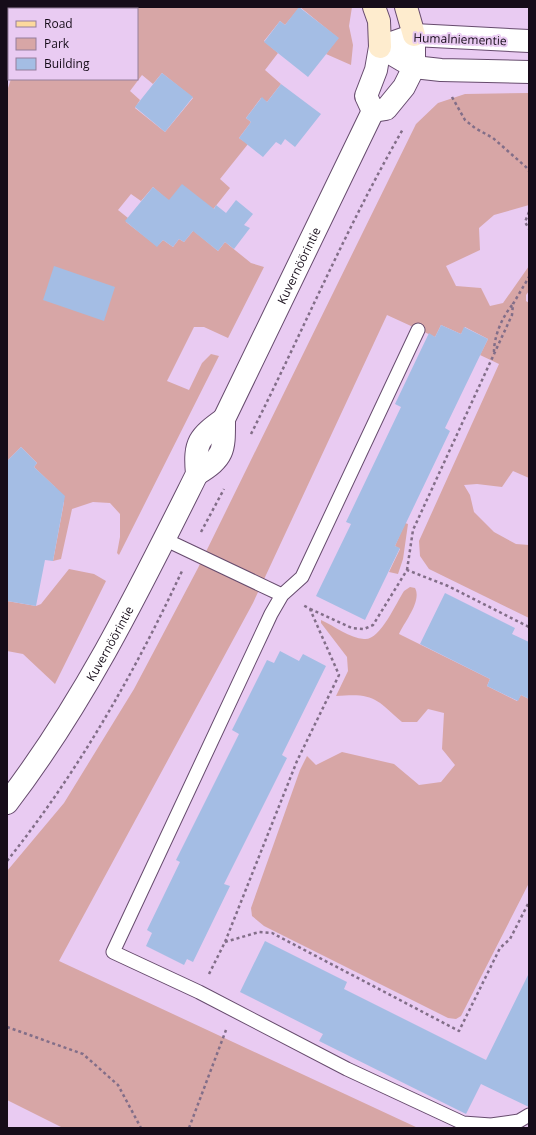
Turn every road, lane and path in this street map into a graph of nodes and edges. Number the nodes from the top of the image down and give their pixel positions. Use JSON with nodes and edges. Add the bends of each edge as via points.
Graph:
{"nodes":[{"id":1,"x":374,"y":7,"type":"edge"},
{"id":2,"x":406,"y":7,"type":"edge"},
{"id":3,"x":414,"y":35,"type":"junction"},
{"id":4,"x":529,"y":41,"type":"edge"},
{"id":5,"x":380,"y":47,"type":"junction"},
{"id":6,"x":414,"y":68,"type":"junction"},
{"id":7,"x":529,"y":72,"type":"edge"},
{"id":8,"x":448,"y":96,"type":"dead end"},
{"id":9,"x":373,"y":111,"type":"junction"},
{"id":10,"x":529,"y":171,"type":"edge"},
{"id":11,"x":529,"y":212,"type":"edge"},
{"id":12,"x":529,"y":229,"type":"edge"},
{"id":13,"x":529,"y":277,"type":"edge"},
{"id":14,"x":513,"y":304,"type":"junction"},
{"id":15,"x":418,"y":330,"type":"dead end"},
{"id":16,"x":494,"y":355,"type":"junction"},
{"id":17,"x":164,"y":539,"type":"junction"},
{"id":18,"x":407,"y":570,"type":"junction"},
{"id":19,"x":282,"y":595,"type":"junction"},
{"id":20,"x":310,"y":609,"type":"junction"},
{"id":21,"x":529,"y":627,"type":"edge"},
{"id":22,"x":7,"y":803,"type":"edge"},
{"id":23,"x":529,"y":902,"type":"edge"},
{"id":24,"x":225,"y":942,"type":"junction"},
{"id":25,"x":199,"y":992,"type":"junction"},
{"id":26,"x":233,"y":1011,"type":"junction"},
{"id":27,"x":7,"y":1027,"type":"edge"},
{"id":28,"x":529,"y":1114,"type":"edge"},
{"id":29,"x":141,"y":1128,"type":"edge"},
{"id":30,"x":189,"y":1128,"type":"edge"}],
"edges":[{"from":1,"to":5,"type":"main road","via":[[379,21]]},
{"from":2,"to":3,"type":"main road"},
{"from":3,"to":4,"type":"street","name":"Humalniementie"},
{"from":3,"to":5,"type":"street","name":"Humalniementie"},
{"from":3,"to":6,"type":"street"},
{"from":5,"to":6,"type":"street"},
{"from":5,"to":9,"type":"street","via":[[376,70],[366,96]]},
{"from":6,"to":7,"type":"street"},
{"from":6,"to":9,"type":"street","via":[[404,87],[386,109]]},
{"from":8,"to":10,"type":"path","via":[[454,98],[464,120],[493,138]]},
{"from":9,"to":17,"type":"street","name":"Kuvernöörintie","via":[[224,419],[224,445],[215,463],[197,474]]},
{"from":11,"to":12,"type":"path","via":[[525,222]]},
{"from":13,"to":14,"type":"path"},
{"from":14,"to":16,"type":"path","via":[[512,315]]},
{"from":14,"to":16,"type":"path","via":[[494,340]]},
{"from":15,"to":19,"type":"lane","via":[[302,577]]},
{"from":16,"to":18,"type":"path","via":[[413,530]]},
{"from":17,"to":19,"type":"lane"},
{"from":17,"to":22,"type":"street","name":"Kuvernöörintie","via":[[104,657],[59,730]]},
{"from":18,"to":20,"type":"path","via":[[373,625],[364,630],[352,628]]},
{"from":18,"to":21,"type":"path","via":[[448,586]]},
{"from":19,"to":20,"type":"path"},
{"from":19,"to":25,"type":"lane","via":[[113,952]]},
{"from":20,"to":24,"type":"path","via":[[339,675],[297,761]]},
{"from":23,"to":24,"type":"path","via":[[510,939],[500,948],[459,1031],[272,933],[259,932]]},
{"from":24,"to":25,"type":"path"},
{"from":25,"to":26,"type":"lane"},
{"from":26,"to":28,"type":"lane","via":[[347,1069],[463,1123],[491,1125],[519,1121]]},
{"from":26,"to":30,"type":"path"},
{"from":27,"to":29,"type":"path","via":[[83,1054],[118,1085]]}]}
